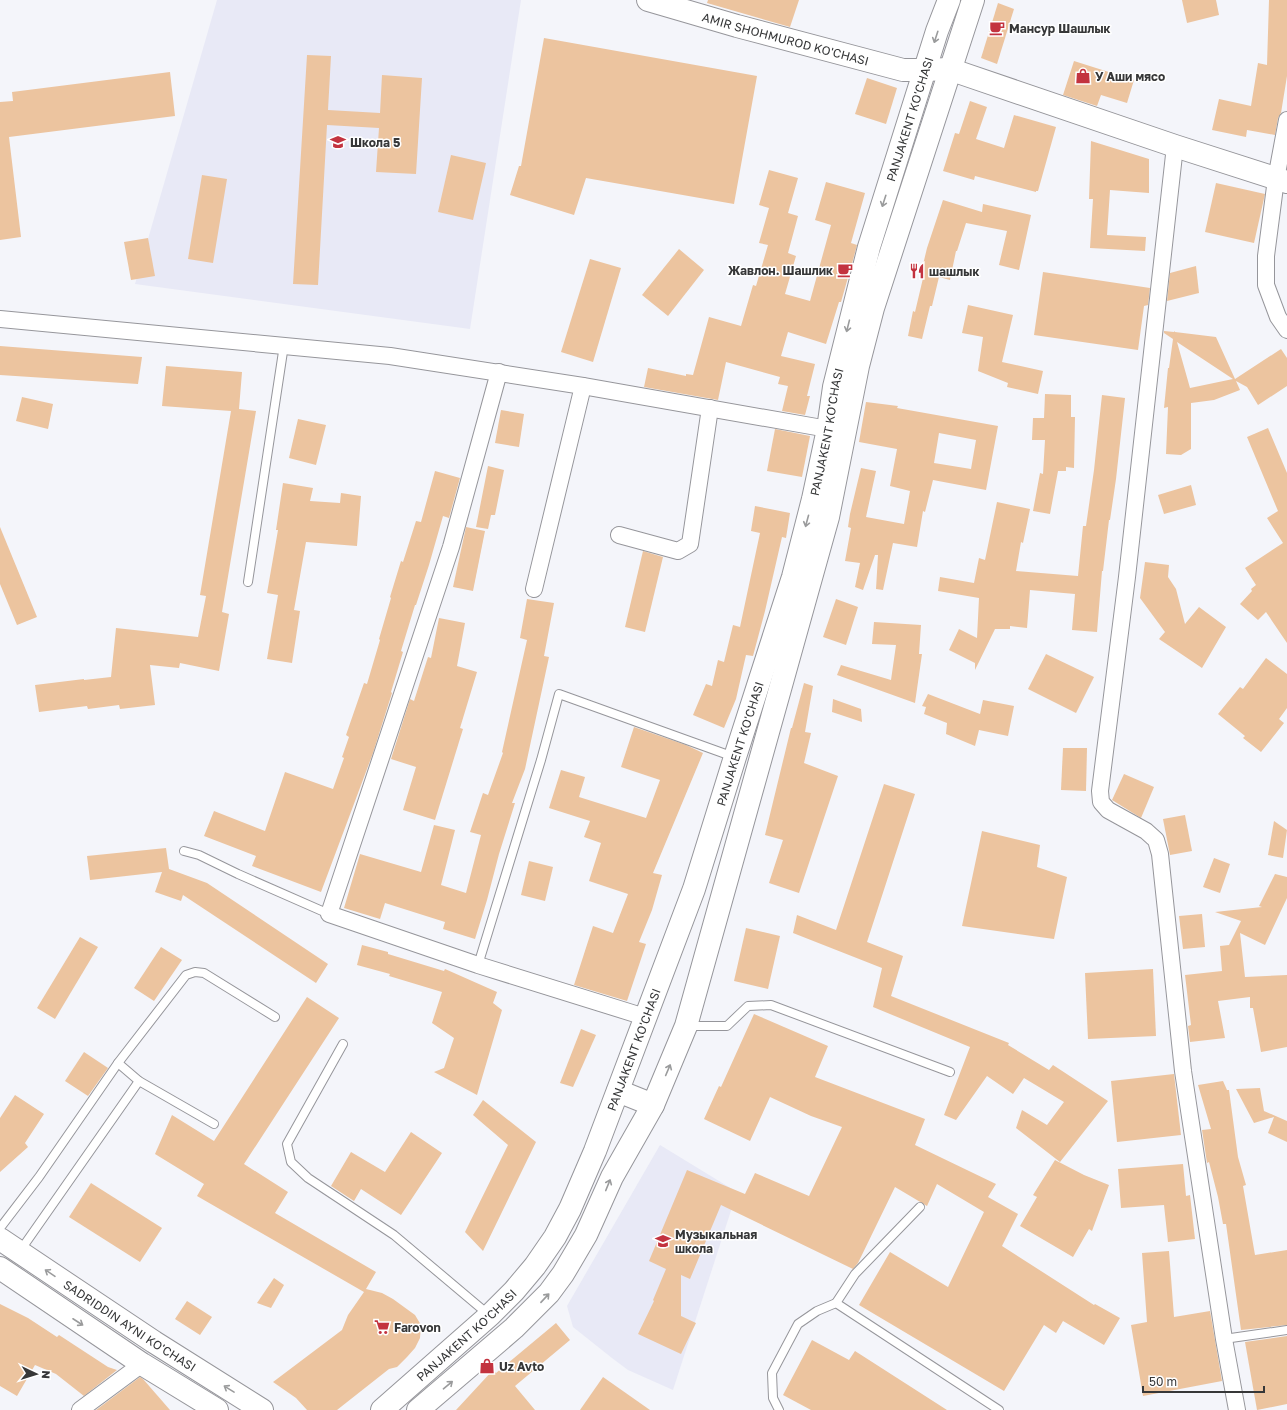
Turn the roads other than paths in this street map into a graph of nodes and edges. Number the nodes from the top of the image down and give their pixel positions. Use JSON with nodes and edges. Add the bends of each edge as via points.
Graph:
{"nodes":[{"id":1,"x":648,"y":0,"type":"edge"},
{"id":2,"x":949,"y":0,"type":"edge"},
{"id":3,"x":972,"y":0,"type":"edge"},
{"id":4,"x":949,"y":69,"type":"junction"},
{"id":5,"x":925,"y":70,"type":"junction"},
{"id":6,"x":1287,"y":120,"type":"edge"},
{"id":7,"x":1176,"y":146,"type":"junction"},
{"id":8,"x":1281,"y":180,"type":"edge"},
{"id":9,"x":0,"y":319,"type":"edge"},
{"id":10,"x":1287,"y":330,"type":"edge"},
{"id":11,"x":284,"y":346,"type":"junction"},
{"id":12,"x":498,"y":372,"type":"junction"},
{"id":13,"x":583,"y":386,"type":"junction"},
{"id":14,"x":710,"y":408,"type":"junction"},
{"id":15,"x":828,"y":429,"type":"junction"},
{"id":16,"x":619,"y":536,"type":"dead end"},
{"id":17,"x":248,"y":582,"type":"dead end"},
{"id":18,"x":534,"y":589,"type":"dead end"},
{"id":19,"x":735,"y":757,"type":"junction"},
{"id":20,"x":184,"y":851,"type":"dead end"},
{"id":21,"x":329,"y":914,"type":"junction"},
{"id":22,"x":478,"y":965,"type":"junction"},
{"id":23,"x":275,"y":1017,"type":"dead end"},
{"id":24,"x":645,"y":1017,"type":"junction"},
{"id":25,"x":686,"y":1026,"type":"junction"},
{"id":26,"x":343,"y":1044,"type":"dead end"},
{"id":27,"x":118,"y":1063,"type":"junction"},
{"id":28,"x":950,"y":1072,"type":"dead end"},
{"id":29,"x":139,"y":1081,"type":"junction"},
{"id":30,"x":618,"y":1091,"type":"junction"},
{"id":31,"x":653,"y":1105,"type":"junction"},
{"id":32,"x":214,"y":1124,"type":"dead end"},
{"id":33,"x":920,"y":1207,"type":"dead end"},
{"id":34,"x":0,"y":1228,"type":"edge"},
{"id":35,"x":0,"y":1238,"type":"edge"},
{"id":36,"x":19,"y":1252,"type":"junction"},
{"id":37,"x":0,"y":1268,"type":"edge"},
{"id":38,"x":836,"y":1303,"type":"junction"},
{"id":39,"x":490,"y":1315,"type":"junction"},
{"id":40,"x":1287,"y":1330,"type":"edge"},
{"id":41,"x":1224,"y":1339,"type":"junction"},
{"id":42,"x":142,"y":1364,"type":"junction"},
{"id":43,"x":80,"y":1410,"type":"edge"},
{"id":44,"x":217,"y":1410,"type":"edge"},
{"id":45,"x":262,"y":1410,"type":"edge"},
{"id":46,"x":382,"y":1410,"type":"edge"},
{"id":47,"x":418,"y":1410,"type":"edge"},
{"id":48,"x":779,"y":1410,"type":"edge"},
{"id":49,"x":999,"y":1410,"type":"edge"},
{"id":50,"x":1237,"y":1410,"type":"edge"}],
"edges":[{"from":1,"to":5,"type":"main road","name":"AMIR SHOHMUROD KO'CHASI","via":[[903,70]]},
{"from":2,"to":5,"type":"main road","name":"PANJAKENT KO'CHASI","one_way":true},
{"from":3,"to":4,"type":"main road","name":"PANJAKENT KO'CHASI"},
{"from":4,"to":5,"type":"main road","name":"AMIR SHOHMUROD KO'CHASI"},
{"from":4,"to":7,"type":"main road"},
{"from":4,"to":25,"type":"main road","name":"PANJAKENT KO'CHASI","via":[[873,308],[858,366],[828,517]]},
{"from":5,"to":15,"type":"main road","name":"PANJAKENT KO'CHASI","one_way":true,"via":[[869,247],[834,387]]},
{"from":6,"to":8,"type":"street"},
{"from":7,"to":8,"type":"main road"},
{"from":7,"to":41,"type":"street","via":[[1128,577],[1100,791],[1101,802],[1108,810],[1146,831],[1156,840],[1160,854],[1183,1071]]},
{"from":8,"to":10,"type":"street","via":[[1266,256],[1266,285],[1278,316]]},
{"from":9,"to":11,"type":"street"},
{"from":11,"to":12,"type":"street","via":[[390,356]]},
{"from":11,"to":17,"type":"lane"},
{"from":12,"to":13,"type":"street"},
{"from":12,"to":21,"type":"street","via":[[451,547]]},
{"from":13,"to":14,"type":"street"},
{"from":13,"to":18,"type":"street"},
{"from":14,"to":15,"type":"street"},
{"from":14,"to":16,"type":"street","via":[[690,544],[678,551]]},
{"from":15,"to":19,"type":"main road","name":"PANJAKENT KO'CHASI","one_way":true,"via":[[793,577]]},
{"from":19,"to":22,"type":"lane","via":[[559,694]]},
{"from":19,"to":24,"type":"main road","name":"PANJAKENT KO'CHASI","via":[[694,889]]},
{"from":20,"to":21,"type":"lane","via":[[199,855]]},
{"from":21,"to":22,"type":"street"},
{"from":22,"to":24,"type":"street"},
{"from":23,"to":27,"type":"lane","via":[[204,973],[195,972],[186,975]]},
{"from":24,"to":30,"type":"main road","name":"PANJAKENT KO'CHASI"},
{"from":25,"to":28,"type":"lane","via":[[727,1026],[748,1006],[772,1005]]},
{"from":31,"to":25,"type":"main road","name":"PANJAKENT KO'CHASI","one_way":true},
{"from":26,"to":39,"type":"lane","via":[[287,1144],[291,1162],[308,1178],[394,1235]]},
{"from":27,"to":29,"type":"lane"},
{"from":27,"to":34,"type":"lane","via":[[39,1177]]},
{"from":29,"to":32,"type":"lane"},
{"from":29,"to":36,"type":"lane"},
{"from":30,"to":31,"type":"main road"},
{"from":30,"to":39,"type":"main road","name":"PANJAKENT KO'CHASI","via":[[583,1180],[555,1237],[535,1266]]},
{"from":47,"to":31,"type":"main road","name":"PANJAKENT KO'CHASI","one_way":true,"via":[[514,1328],[549,1293],[586,1235],[612,1177]]},
{"from":33,"to":38,"type":"lane","via":[[855,1274]]},
{"from":35,"to":36,"type":"main road","name":"SADRIDDIN AYNI KO'CHASI"},
{"from":45,"to":36,"type":"main road","name":"SADRIDDIN AYNI KO'CHASI","one_way":true},
{"from":37,"to":42,"type":"main road","name":"SADRIDDIN AYNI KO'CHASI","one_way":true},
{"from":38,"to":48,"type":"lane","via":[[817,1311],[798,1324],[772,1373],[773,1398]]},
{"from":38,"to":49,"type":"lane"},
{"from":39,"to":46,"type":"main road","name":"PANJAKENT KO'CHASI"},
{"from":40,"to":41,"type":"lane"},
{"from":41,"to":50,"type":"street"},
{"from":42,"to":43,"type":"street"},
{"from":42,"to":44,"type":"main road","name":"SADRIDDIN AYNI KO'CHASI"}]}
